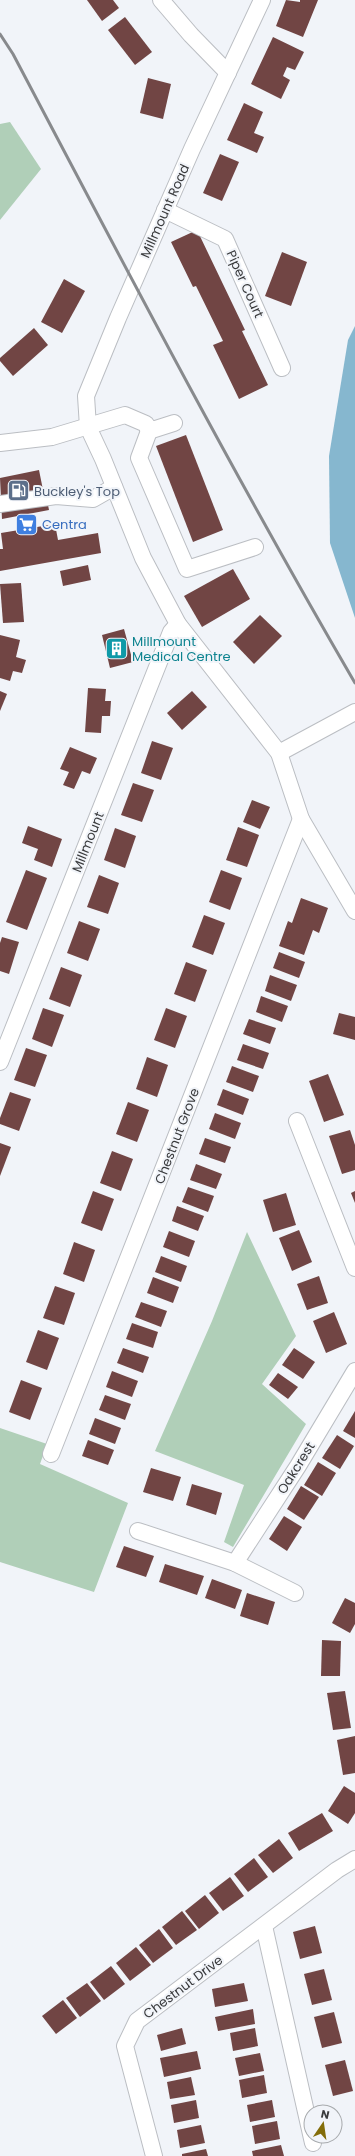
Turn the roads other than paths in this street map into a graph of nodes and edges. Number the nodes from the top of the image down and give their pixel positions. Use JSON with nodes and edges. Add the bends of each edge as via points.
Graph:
{"nodes":[{"id":1,"x":161,"y":0,"type":"edge"},
{"id":2,"x":262,"y":0,"type":"edge"},
{"id":3,"x":228,"y":73,"type":"junction"},
{"id":4,"x":165,"y":210,"type":"junction"},
{"id":5,"x":282,"y":368,"type":"dead end"},
{"id":6,"x":174,"y":423,"type":"dead end"},
{"id":7,"x":88,"y":427,"type":"junction"},
{"id":8,"x":149,"y":431,"type":"junction"},
{"id":9,"x":0,"y":444,"type":"edge"},
{"id":10,"x":114,"y":487,"type":"junction"},
{"id":11,"x":0,"y":504,"type":"edge"},
{"id":12,"x":255,"y":547,"type":"dead end"},
{"id":13,"x":178,"y":624,"type":"junction"},
{"id":14,"x":351,"y":715,"type":"edge"},
{"id":15,"x":278,"y":753,"type":"junction"},
{"id":16,"x":301,"y":819,"type":"junction"},
{"id":17,"x":355,"y":911,"type":"edge"},
{"id":18,"x":0,"y":1062,"type":"edge"},
{"id":19,"x":297,"y":1121,"type":"dead end"},
{"id":20,"x":355,"y":1268,"type":"edge"},
{"id":21,"x":355,"y":1370,"type":"edge"},
{"id":22,"x":51,"y":1454,"type":"dead end"},
{"id":23,"x":138,"y":1531,"type":"dead end"},
{"id":24,"x":235,"y":1563,"type":"junction"},
{"id":25,"x":295,"y":1592,"type":"dead end"},
{"id":26,"x":355,"y":1860,"type":"edge"},
{"id":27,"x":264,"y":1926,"type":"junction"},
{"id":28,"x":304,"y":2104,"type":"edge"},
{"id":29,"x":154,"y":2156,"type":"edge"}],
"edges":[{"from":1,"to":3,"type":"street"},
{"from":2,"to":3,"type":"street","name":"Millmount Road"},
{"from":3,"to":4,"type":"street","name":"Millmount Road"},
{"from":4,"to":5,"type":"street","name":"Piper Court","via":[[225,239]]},
{"from":4,"to":7,"type":"street","name":"Millmount Road","via":[[86,396]]},
{"from":6,"to":8,"type":"street"},
{"from":7,"to":8,"type":"street","via":[[125,415],[146,424]]},
{"from":7,"to":9,"type":"street","via":[[52,437]]},
{"from":7,"to":10,"type":"street","name":"Millmount Road"},
{"from":8,"to":12,"type":"street","via":[[139,458],[187,569]]},
{"from":10,"to":11,"type":"street","via":[[93,499],[56,496]]},
{"from":10,"to":13,"type":"street","name":"Millmount Road","via":[[143,558]]},
{"from":13,"to":15,"type":"street","name":"Millmount Road"},
{"from":13,"to":18,"type":"street","name":"Millmount","via":[[171,632]]},
{"from":14,"to":15,"type":"street"},
{"from":15,"to":16,"type":"street","name":"Millmount Road"},
{"from":16,"to":17,"type":"street","name":"Millmount Road"},
{"from":16,"to":22,"type":"street","name":"Chestnut Grove"},
{"from":19,"to":20,"type":"street"},
{"from":21,"to":24,"type":"street","name":"Oakcrest","via":[[298,1466]]},
{"from":23,"to":24,"type":"street"},
{"from":24,"to":25,"type":"street"},
{"from":26,"to":27,"type":"street","name":"Chestnut Drive","via":[[337,1870]]},
{"from":27,"to":28,"type":"street"},
{"from":27,"to":29,"type":"street","name":"Chestnut Drive","via":[[137,2022],[125,2046]]}]}
